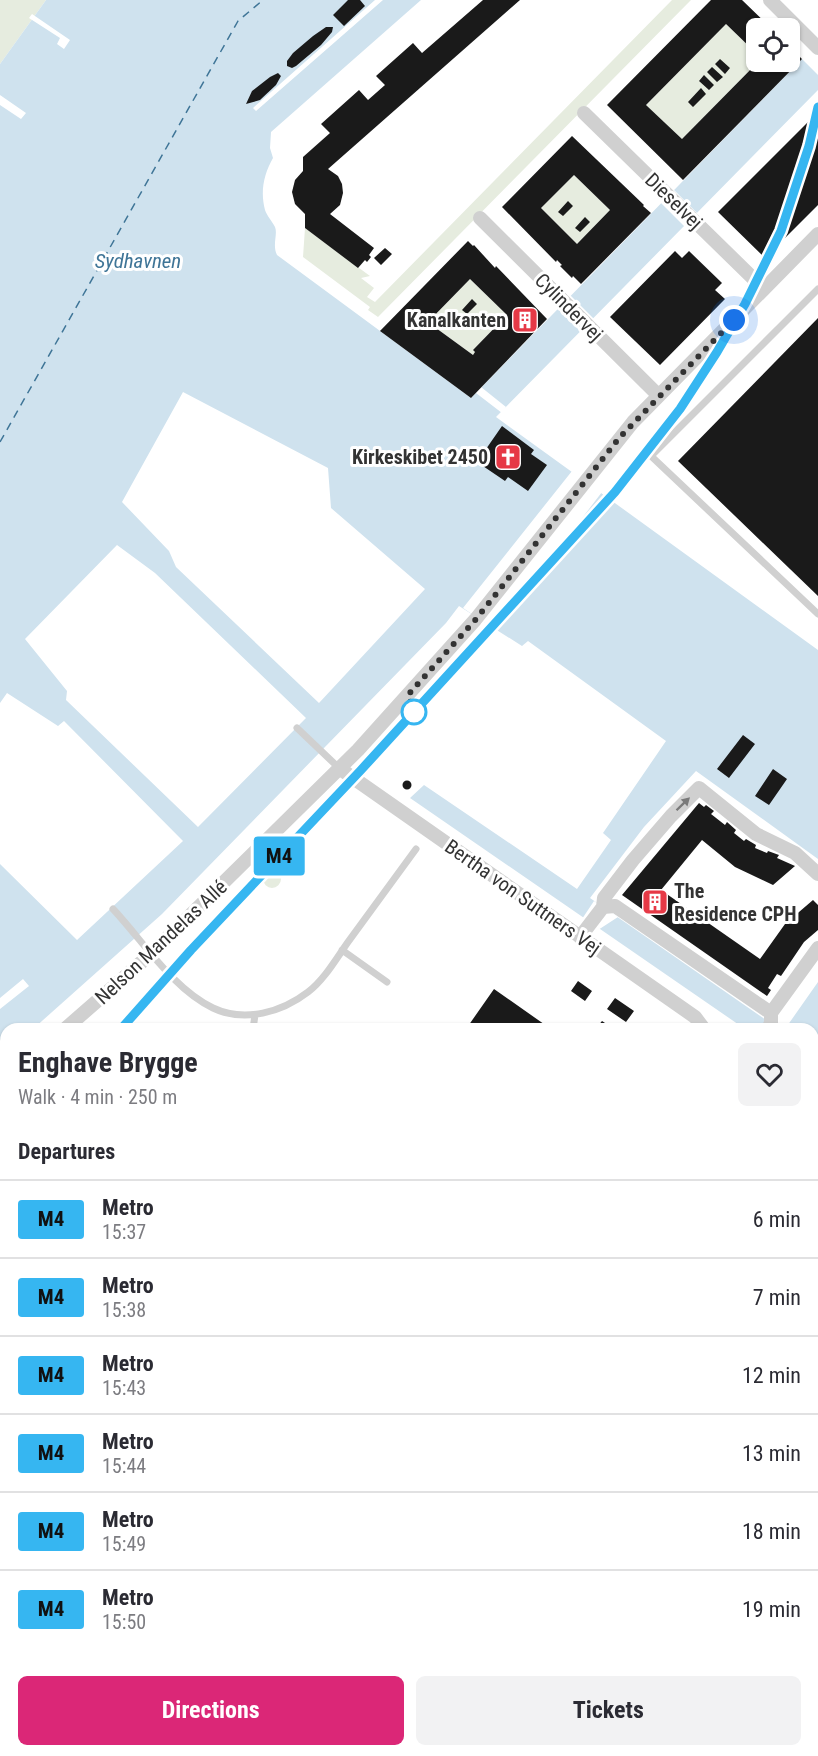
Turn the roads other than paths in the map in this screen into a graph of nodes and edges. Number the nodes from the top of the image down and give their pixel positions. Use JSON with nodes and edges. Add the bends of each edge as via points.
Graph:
{"nodes":[{"id":1,"x":770,"y":0,"type":"edge"},
{"id":2,"x":818,"y":48,"type":"edge"},
{"id":3,"x":584,"y":113,"type":"dead end"},
{"id":4,"x":480,"y":218,"type":"dead end"},
{"id":5,"x":818,"y":234,"type":"edge"},
{"id":6,"x":818,"y":289,"type":"edge"},
{"id":7,"x":764,"y":290,"type":"junction"},
{"id":8,"x":658,"y":395,"type":"junction"},
{"id":9,"x":818,"y":614,"type":"edge"},
{"id":10,"x":297,"y":728,"type":"dead end"},
{"id":11,"x":339,"y":768,"type":"junction"},
{"id":12,"x":416,"y":849,"type":"dead end"},
{"id":13,"x":818,"y":874,"type":"edge"},
{"id":14,"x":603,"y":907,"type":"junction"},
{"id":15,"x":113,"y":909,"type":"dead end"},
{"id":16,"x":580,"y":937,"type":"junction"},
{"id":17,"x":818,"y":948,"type":"edge"},
{"id":18,"x":342,"y":950,"type":"junction"},
{"id":19,"x":152,"y":953,"type":"junction"},
{"id":20,"x":387,"y":982,"type":"dead end"},
{"id":21,"x":255,"y":1015,"type":"junction"},
{"id":22,"x":770,"y":1022,"type":"edge"},
{"id":23,"x":72,"y":1023,"type":"edge"},
{"id":24,"x":254,"y":1023,"type":"edge"},
{"id":25,"x":699,"y":1023,"type":"edge"}],
"edges":[{"from":1,"to":2,"type":"street"},
{"from":3,"to":7,"type":"street","name":"Dieselvej"},
{"from":4,"to":8,"type":"street","name":"Cylindervej"},
{"from":5,"to":7,"type":"street","name":"Nelson Mandelas Allé"},
{"from":6,"to":9,"type":"lane","via":[[651,456]]},
{"from":7,"to":8,"type":"street","name":"Nelson Mandelas Allé"},
{"from":8,"to":11,"type":"street","name":"Nelson Mandelas Allé","via":[[620,437],[477,618]]},
{"from":10,"to":11,"type":"lane"},
{"from":11,"to":16,"type":"street","name":"Bertha von Suttners Vej"},
{"from":11,"to":19,"type":"street","name":"Nelson Mandelas Allé"},
{"from":12,"to":18,"type":"lane"},
{"from":14,"to":13,"type":"street","one_way":true,"via":[[604,898],[644,848],[699,788],[756,834],[795,853]]},
{"from":14,"to":16,"type":"street"},
{"from":14,"to":22,"type":"street","via":[[615,906]]},
{"from":15,"to":19,"type":"lane"},
{"from":16,"to":25,"type":"street","name":"Bertha von Suttners Vej"},
{"from":17,"to":22,"type":"street"},
{"from":18,"to":20,"type":"lane"},
{"from":18,"to":21,"type":"lane","via":[[310,990],[274,1011]]},
{"from":19,"to":21,"type":"lane","via":[[173,977],[214,1009]]},
{"from":19,"to":23,"type":"street","name":"Nelson Mandelas Allé"},
{"from":21,"to":24,"type":"lane"}]}
